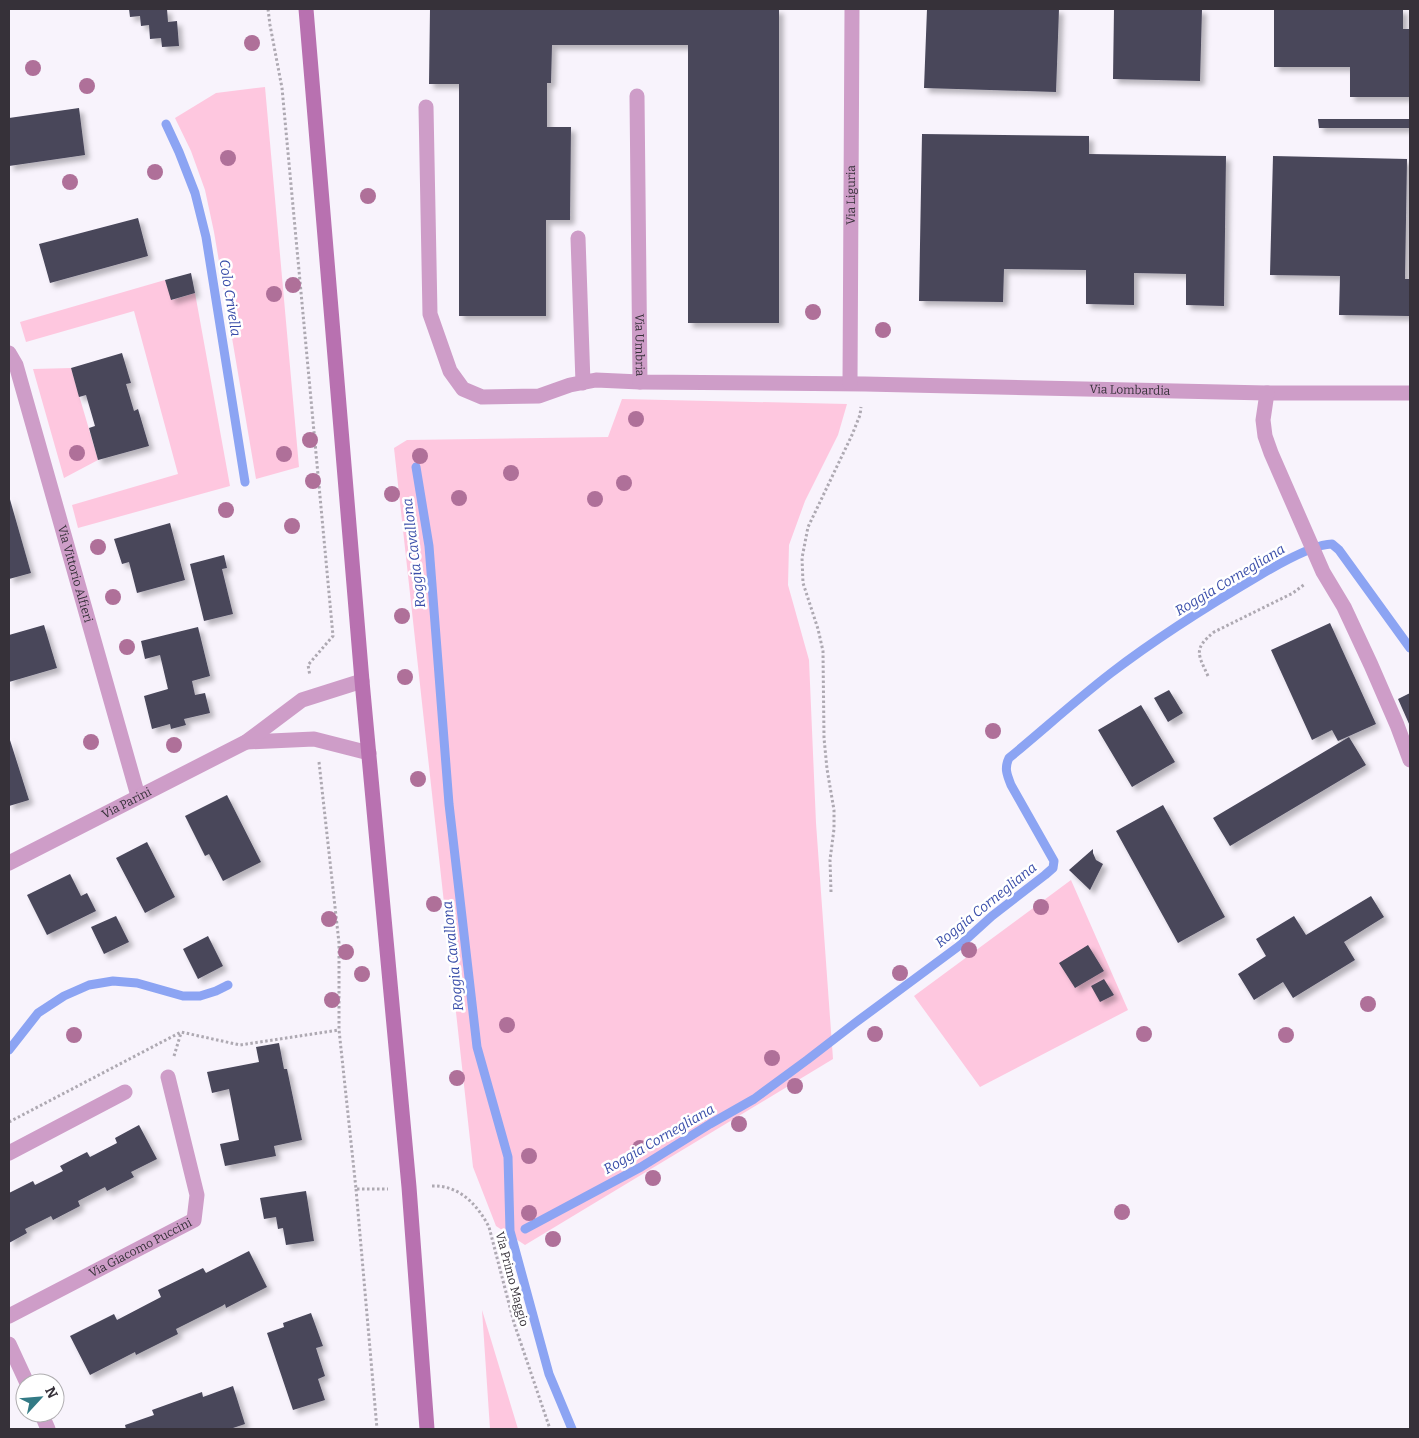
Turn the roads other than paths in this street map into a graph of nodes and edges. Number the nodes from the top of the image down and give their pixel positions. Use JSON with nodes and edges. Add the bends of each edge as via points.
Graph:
{"nodes":[{"id":1,"x":852,"y":9,"type":"edge"},
{"id":2,"x":306,"y":10,"type":"edge"},
{"id":3,"x":637,"y":96,"type":"dead end"},
{"id":4,"x":426,"y":107,"type":"dead end"},
{"id":5,"x":578,"y":238,"type":"dead end"},
{"id":6,"x":9,"y":353,"type":"edge"},
{"id":7,"x":640,"y":382,"type":"junction"},
{"id":8,"x":584,"y":383,"type":"junction"},
{"id":9,"x":857,"y":384,"type":"junction"},
{"id":10,"x":1267,"y":392,"type":"junction"},
{"id":11,"x":1410,"y":393,"type":"edge"},
{"id":12,"x":362,"y":681,"type":"junction"},
{"id":13,"x":246,"y":742,"type":"junction"},
{"id":14,"x":369,"y":753,"type":"junction"},
{"id":15,"x":1410,"y":760,"type":"edge"},
{"id":16,"x":138,"y":796,"type":"junction"},
{"id":17,"x":9,"y":863,"type":"edge"},
{"id":18,"x":168,"y":1077,"type":"dead end"},
{"id":19,"x":125,"y":1092,"type":"dead end"},
{"id":20,"x":9,"y":1153,"type":"edge"},
{"id":21,"x":9,"y":1316,"type":"edge"},
{"id":22,"x":9,"y":1344,"type":"edge"},
{"id":23,"x":22,"y":1373,"type":"edge"},
{"id":24,"x":427,"y":1429,"type":"edge"}],
"edges":[{"from":1,"to":9,"type":"street","name":"Via Liguria"},
{"from":2,"to":12,"type":"street"},
{"from":3,"to":7,"type":"street","name":"Via Umbria"},
{"from":4,"to":8,"type":"street","via":[[430,314],[450,371],[463,389],[482,397],[539,396]]},
{"from":5,"to":8,"type":"street"},
{"from":6,"to":16,"type":"street","name":"Via Vittorio Alfieri","via":[[16,365]]},
{"from":7,"to":8,"type":"street","via":[[596,380]]},
{"from":7,"to":9,"type":"street","name":"Via Umbria"},
{"from":9,"to":10,"type":"street","name":"Via Lombardia"},
{"from":10,"to":11,"type":"street","name":"Via Lombardia"},
{"from":10,"to":15,"type":"street","via":[[1263,420],[1271,453],[1323,572],[1356,632]]},
{"from":12,"to":13,"type":"street","name":"Via Parini","via":[[302,700]]},
{"from":12,"to":14,"type":"street"},
{"from":13,"to":14,"type":"street","name":"Via Parini","via":[[317,740]]},
{"from":13,"to":16,"type":"street","name":"Via Parini"},
{"from":14,"to":24,"type":"street"},
{"from":16,"to":17,"type":"street","name":"Via Parini"},
{"from":18,"to":21,"type":"street","name":"Via Giacomo Puccini","via":[[197,1195],[194,1220]]},
{"from":19,"to":20,"type":"street"},
{"from":22,"to":23,"type":"street"}]}
